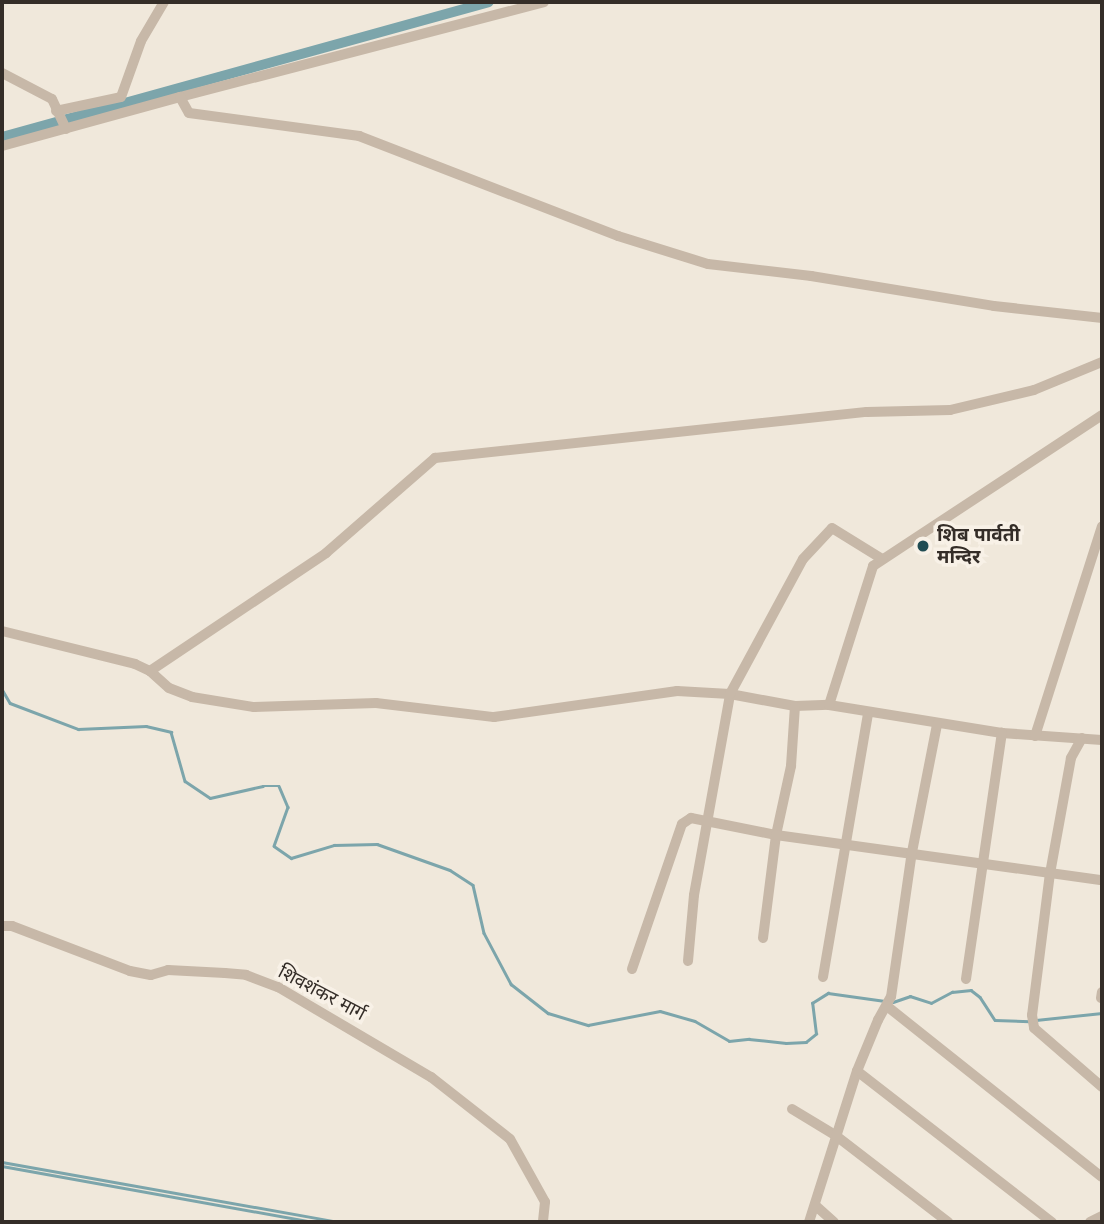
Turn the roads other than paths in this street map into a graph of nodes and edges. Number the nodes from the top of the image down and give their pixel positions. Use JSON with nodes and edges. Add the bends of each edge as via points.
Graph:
{"nodes":[{"id":1,"x":164,"y":2,"type":"edge"},
{"id":2,"x":544,"y":2,"type":"edge"},
{"id":3,"x":2,"y":73,"type":"edge"},
{"id":4,"x":180,"y":97,"type":"junction"},
{"id":5,"x":61,"y":119,"type":"junction"},
{"id":6,"x":2,"y":146,"type":"edge"},
{"id":7,"x":1102,"y":318,"type":"edge"},
{"id":8,"x":1102,"y":362,"type":"edge"},
{"id":9,"x":1102,"y":415,"type":"edge"},
{"id":10,"x":1102,"y":526,"type":"edge"},
{"id":11,"x":882,"y":559,"type":"junction"},
{"id":12,"x":2,"y":631,"type":"edge"},
{"id":13,"x":150,"y":671,"type":"junction"},
{"id":14,"x":730,"y":694,"type":"junction"},
{"id":15,"x":829,"y":705,"type":"junction"},
{"id":16,"x":795,"y":706,"type":"junction"},
{"id":17,"x":868,"y":714,"type":"junction"},
{"id":18,"x":937,"y":724,"type":"junction"},
{"id":19,"x":1002,"y":733,"type":"junction"},
{"id":20,"x":1035,"y":736,"type":"junction"},
{"id":21,"x":1082,"y":738,"type":"junction"},
{"id":22,"x":1102,"y":740,"type":"edge"},
{"id":23,"x":708,"y":821,"type":"junction"},
{"id":24,"x":776,"y":835,"type":"junction"},
{"id":25,"x":846,"y":844,"type":"junction"},
{"id":26,"x":912,"y":852,"type":"junction"},
{"id":27,"x":981,"y":863,"type":"junction"},
{"id":28,"x":1050,"y":873,"type":"junction"},
{"id":29,"x":1102,"y":880,"type":"edge"},
{"id":30,"x":2,"y":926,"type":"edge"},
{"id":31,"x":763,"y":938,"type":"dead end"},
{"id":32,"x":688,"y":961,"type":"dead end"},
{"id":33,"x":632,"y":969,"type":"dead end"},
{"id":34,"x":823,"y":977,"type":"dead end"},
{"id":35,"x":966,"y":979,"type":"dead end"},
{"id":36,"x":889,"y":1002,"type":"junction"},
{"id":37,"x":858,"y":1070,"type":"junction"},
{"id":38,"x":1102,"y":1087,"type":"edge"},
{"id":39,"x":792,"y":1109,"type":"dead end"},
{"id":40,"x":835,"y":1135,"type":"junction"},
{"id":41,"x":1102,"y":1177,"type":"edge"},
{"id":42,"x":816,"y":1206,"type":"junction"},
{"id":43,"x":1102,"y":1216,"type":"edge"},
{"id":44,"x":544,"y":1222,"type":"edge"},
{"id":45,"x":809,"y":1222,"type":"edge"},
{"id":46,"x":834,"y":1222,"type":"edge"},
{"id":47,"x":948,"y":1222,"type":"edge"},
{"id":48,"x":1052,"y":1222,"type":"edge"},
{"id":49,"x":1090,"y":1222,"type":"edge"}],
"edges":[{"from":1,"to":5,"type":"street","via":[[141,41],[121,97]]},
{"from":2,"to":4,"type":"street"},
{"from":3,"to":5,"type":"street","via":[[52,99]]},
{"from":4,"to":5,"type":"street"},
{"from":4,"to":7,"type":"street","via":[[188,113],[359,136],[618,236],[708,264]]},
{"from":5,"to":6,"type":"street"},
{"from":8,"to":13,"type":"street","via":[[1034,390],[950,410],[867,412],[435,458],[326,553]]},
{"from":9,"to":11,"type":"street"},
{"from":10,"to":20,"type":"street"},
{"from":11,"to":14,"type":"street","via":[[832,528],[803,559]]},
{"from":11,"to":15,"type":"street","via":[[873,566]]},
{"from":12,"to":13,"type":"street"},
{"from":13,"to":14,"type":"street","via":[[169,688],[192,697],[254,707],[376,703],[494,717],[677,691]]},
{"from":14,"to":16,"type":"street"},
{"from":14,"to":23,"type":"street"},
{"from":15,"to":16,"type":"street"},
{"from":15,"to":17,"type":"street"},
{"from":16,"to":24,"type":"street","via":[[791,766]]},
{"from":17,"to":18,"type":"street"},
{"from":17,"to":25,"type":"street"},
{"from":18,"to":19,"type":"street"},
{"from":18,"to":26,"type":"street"},
{"from":19,"to":20,"type":"street"},
{"from":19,"to":27,"type":"street"},
{"from":20,"to":21,"type":"street"},
{"from":21,"to":22,"type":"street"},
{"from":21,"to":28,"type":"street","via":[[1070,758]]},
{"from":23,"to":24,"type":"street"},
{"from":23,"to":32,"type":"street"},
{"from":23,"to":33,"type":"street","via":[[691,818],[682,824]]},
{"from":24,"to":25,"type":"street"},
{"from":24,"to":31,"type":"street"},
{"from":25,"to":26,"type":"street"},
{"from":25,"to":34,"type":"street"},
{"from":26,"to":27,"type":"street"},
{"from":26,"to":36,"type":"street"},
{"from":27,"to":28,"type":"street"},
{"from":27,"to":35,"type":"street"},
{"from":28,"to":29,"type":"street"},
{"from":28,"to":38,"type":"street","via":[[1034,1028]]},
{"from":30,"to":44,"type":"street","name":"शिवशंकर मार्ग","via":[[151,975],[168,970],[225,973],[278,987],[431,1077],[510,1139],[545,1202]]},
{"from":36,"to":37,"type":"street"},
{"from":36,"to":41,"type":"street"},
{"from":37,"to":40,"type":"street"},
{"from":37,"to":48,"type":"street"},
{"from":39,"to":40,"type":"street"},
{"from":40,"to":42,"type":"street"},
{"from":40,"to":47,"type":"street"},
{"from":42,"to":45,"type":"street"},
{"from":42,"to":46,"type":"street"},
{"from":43,"to":49,"type":"street"}]}
